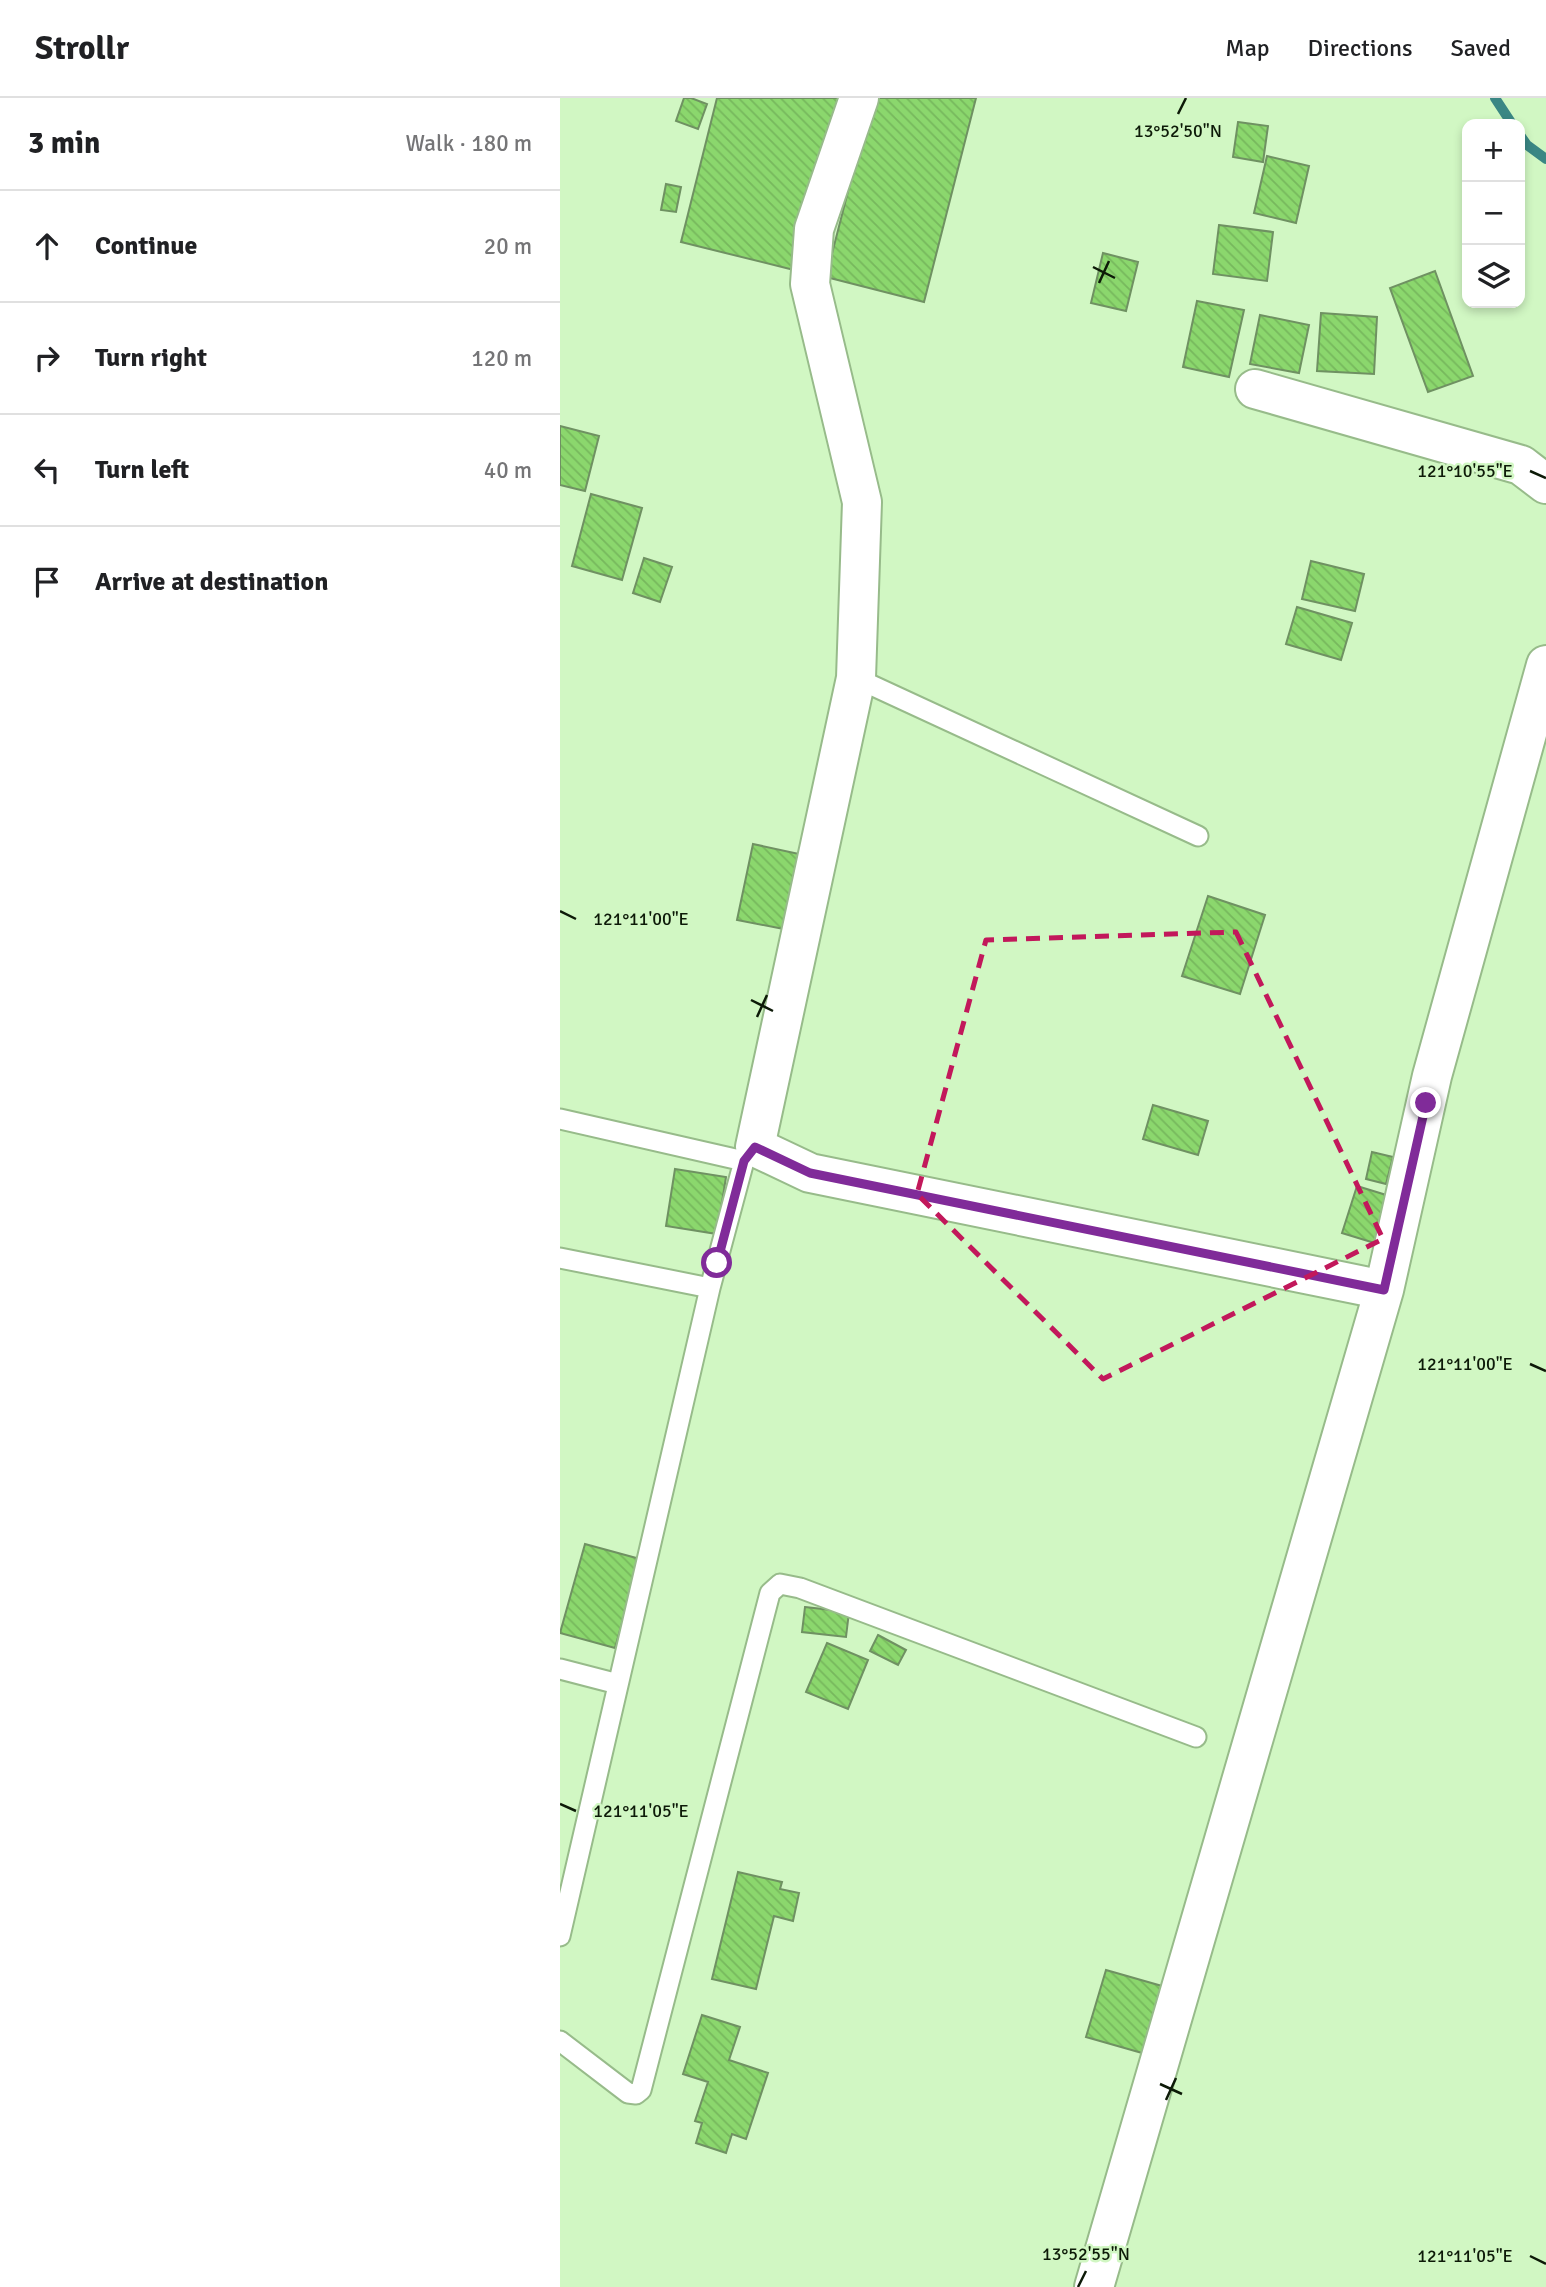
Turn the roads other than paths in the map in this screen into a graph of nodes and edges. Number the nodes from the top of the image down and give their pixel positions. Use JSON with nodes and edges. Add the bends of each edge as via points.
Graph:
{"nodes":[{"id":1,"x":859,"y":98,"type":"edge"},
{"id":2,"x":1255,"y":389,"type":"dead end"},
{"id":3,"x":1546,"y":484,"type":"edge"},
{"id":4,"x":1546,"y":665,"type":"edge"},
{"id":5,"x":856,"y":678,"type":"junction"},
{"id":6,"x":1198,"y":836,"type":"dead end"},
{"id":7,"x":560,"y":1119,"type":"edge"},
{"id":8,"x":749,"y":1154,"type":"junction"},
{"id":9,"x":560,"y":1258,"type":"edge"},
{"id":10,"x":710,"y":1288,"type":"junction"},
{"id":11,"x":1384,"y":1290,"type":"junction"},
{"id":12,"x":560,"y":1669,"type":"edge"},
{"id":13,"x":618,"y":1684,"type":"junction"},
{"id":14,"x":1196,"y":1737,"type":"dead end"},
{"id":15,"x":560,"y":1936,"type":"edge"},
{"id":16,"x":560,"y":2041,"type":"edge"},
{"id":17,"x":1094,"y":2287,"type":"edge"}],
"edges":[{"from":1,"to":5,"type":"street","via":[[814,229],[810,284],[862,502]]},
{"from":2,"to":3,"type":"street","via":[[1521,465]]},
{"from":4,"to":11,"type":"street","via":[[1432,1076]]},
{"from":5,"to":6,"type":"lane"},
{"from":5,"to":8,"type":"street"},
{"from":7,"to":8,"type":"lane"},
{"from":8,"to":10,"type":"lane"},
{"from":8,"to":11,"type":"street","via":[[810,1173]]},
{"from":9,"to":10,"type":"lane"},
{"from":10,"to":13,"type":"lane"},
{"from":11,"to":17,"type":"street"},
{"from":12,"to":13,"type":"lane"},
{"from":13,"to":15,"type":"lane"},
{"from":14,"to":16,"type":"lane","via":[[780,1584],[770,1593],[641,2090],[628,2093]]}]}
